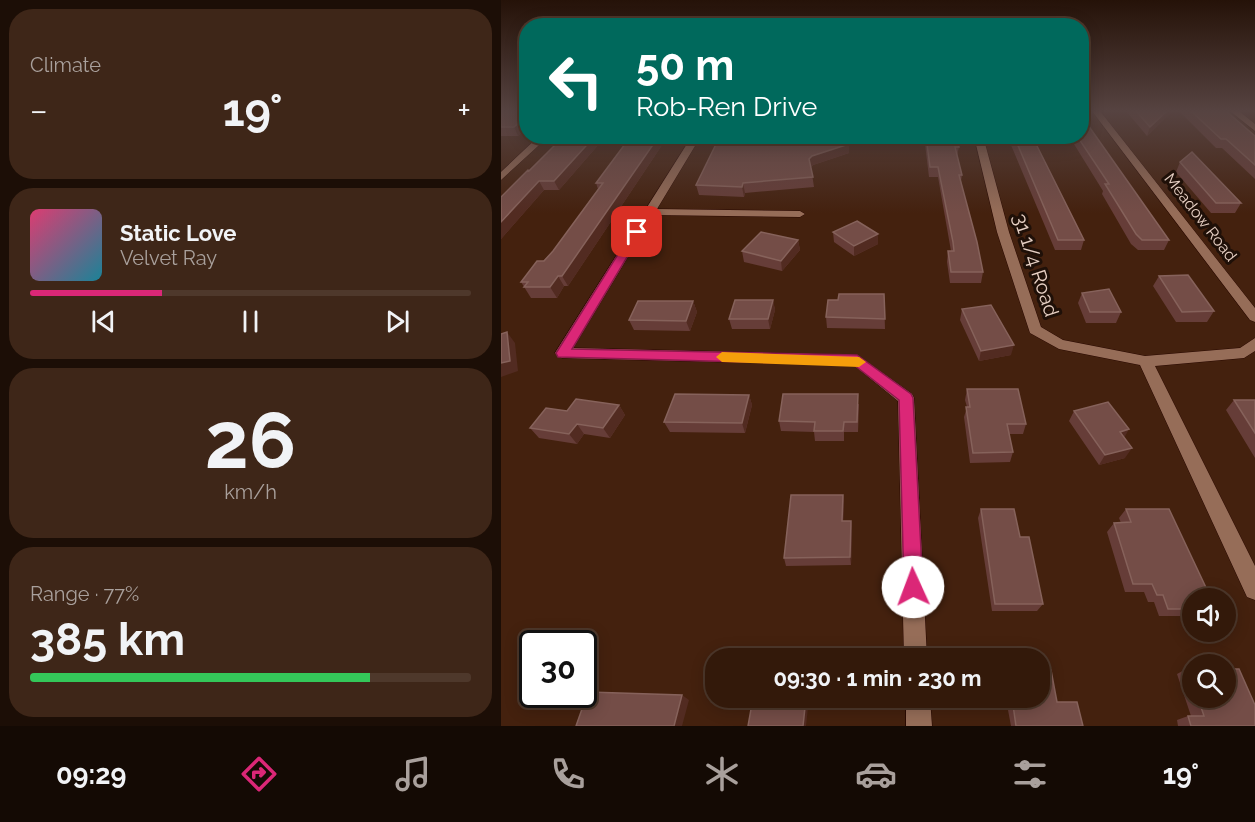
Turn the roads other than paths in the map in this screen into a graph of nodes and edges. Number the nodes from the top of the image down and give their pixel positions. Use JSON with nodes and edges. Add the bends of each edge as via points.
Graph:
{"nodes":[{"id":1,"x":535,"y":145,"type":"edge"},
{"id":2,"x":691,"y":145,"type":"edge"},
{"id":3,"x":980,"y":145,"type":"edge"},
{"id":4,"x":1123,"y":145,"type":"edge"},
{"id":5,"x":501,"y":177,"type":"edge"},
{"id":6,"x":649,"y":212,"type":"junction"},
{"id":7,"x":800,"y":214,"type":"dead end"},
{"id":8,"x":1255,"y":317,"type":"edge"},
{"id":9,"x":1255,"y":343,"type":"edge"},
{"id":10,"x":1145,"y":361,"type":"junction"},
{"id":11,"x":1255,"y":589,"type":"edge"},
{"id":12,"x":916,"y":648,"type":"edge"},
{"id":13,"x":918,"y":708,"type":"edge"},
{"id":14,"x":919,"y":726,"type":"edge"}],
"edges":[{"from":1,"to":5,"type":"street"},
{"from":2,"to":6,"type":"street"},
{"from":3,"to":10,"type":"street","name":"31 1/4 Road","via":[[1035,330],[1059,344]]},
{"from":4,"to":8,"type":"street","name":"Meadow Road"},
{"from":6,"to":7,"type":"street"},
{"from":6,"to":12,"type":"street","via":[[562,353],[857,360],[906,398]]},
{"from":9,"to":10,"type":"street","via":[[1244,353]]},
{"from":10,"to":11,"type":"street"},
{"from":13,"to":14,"type":"street"}]}
